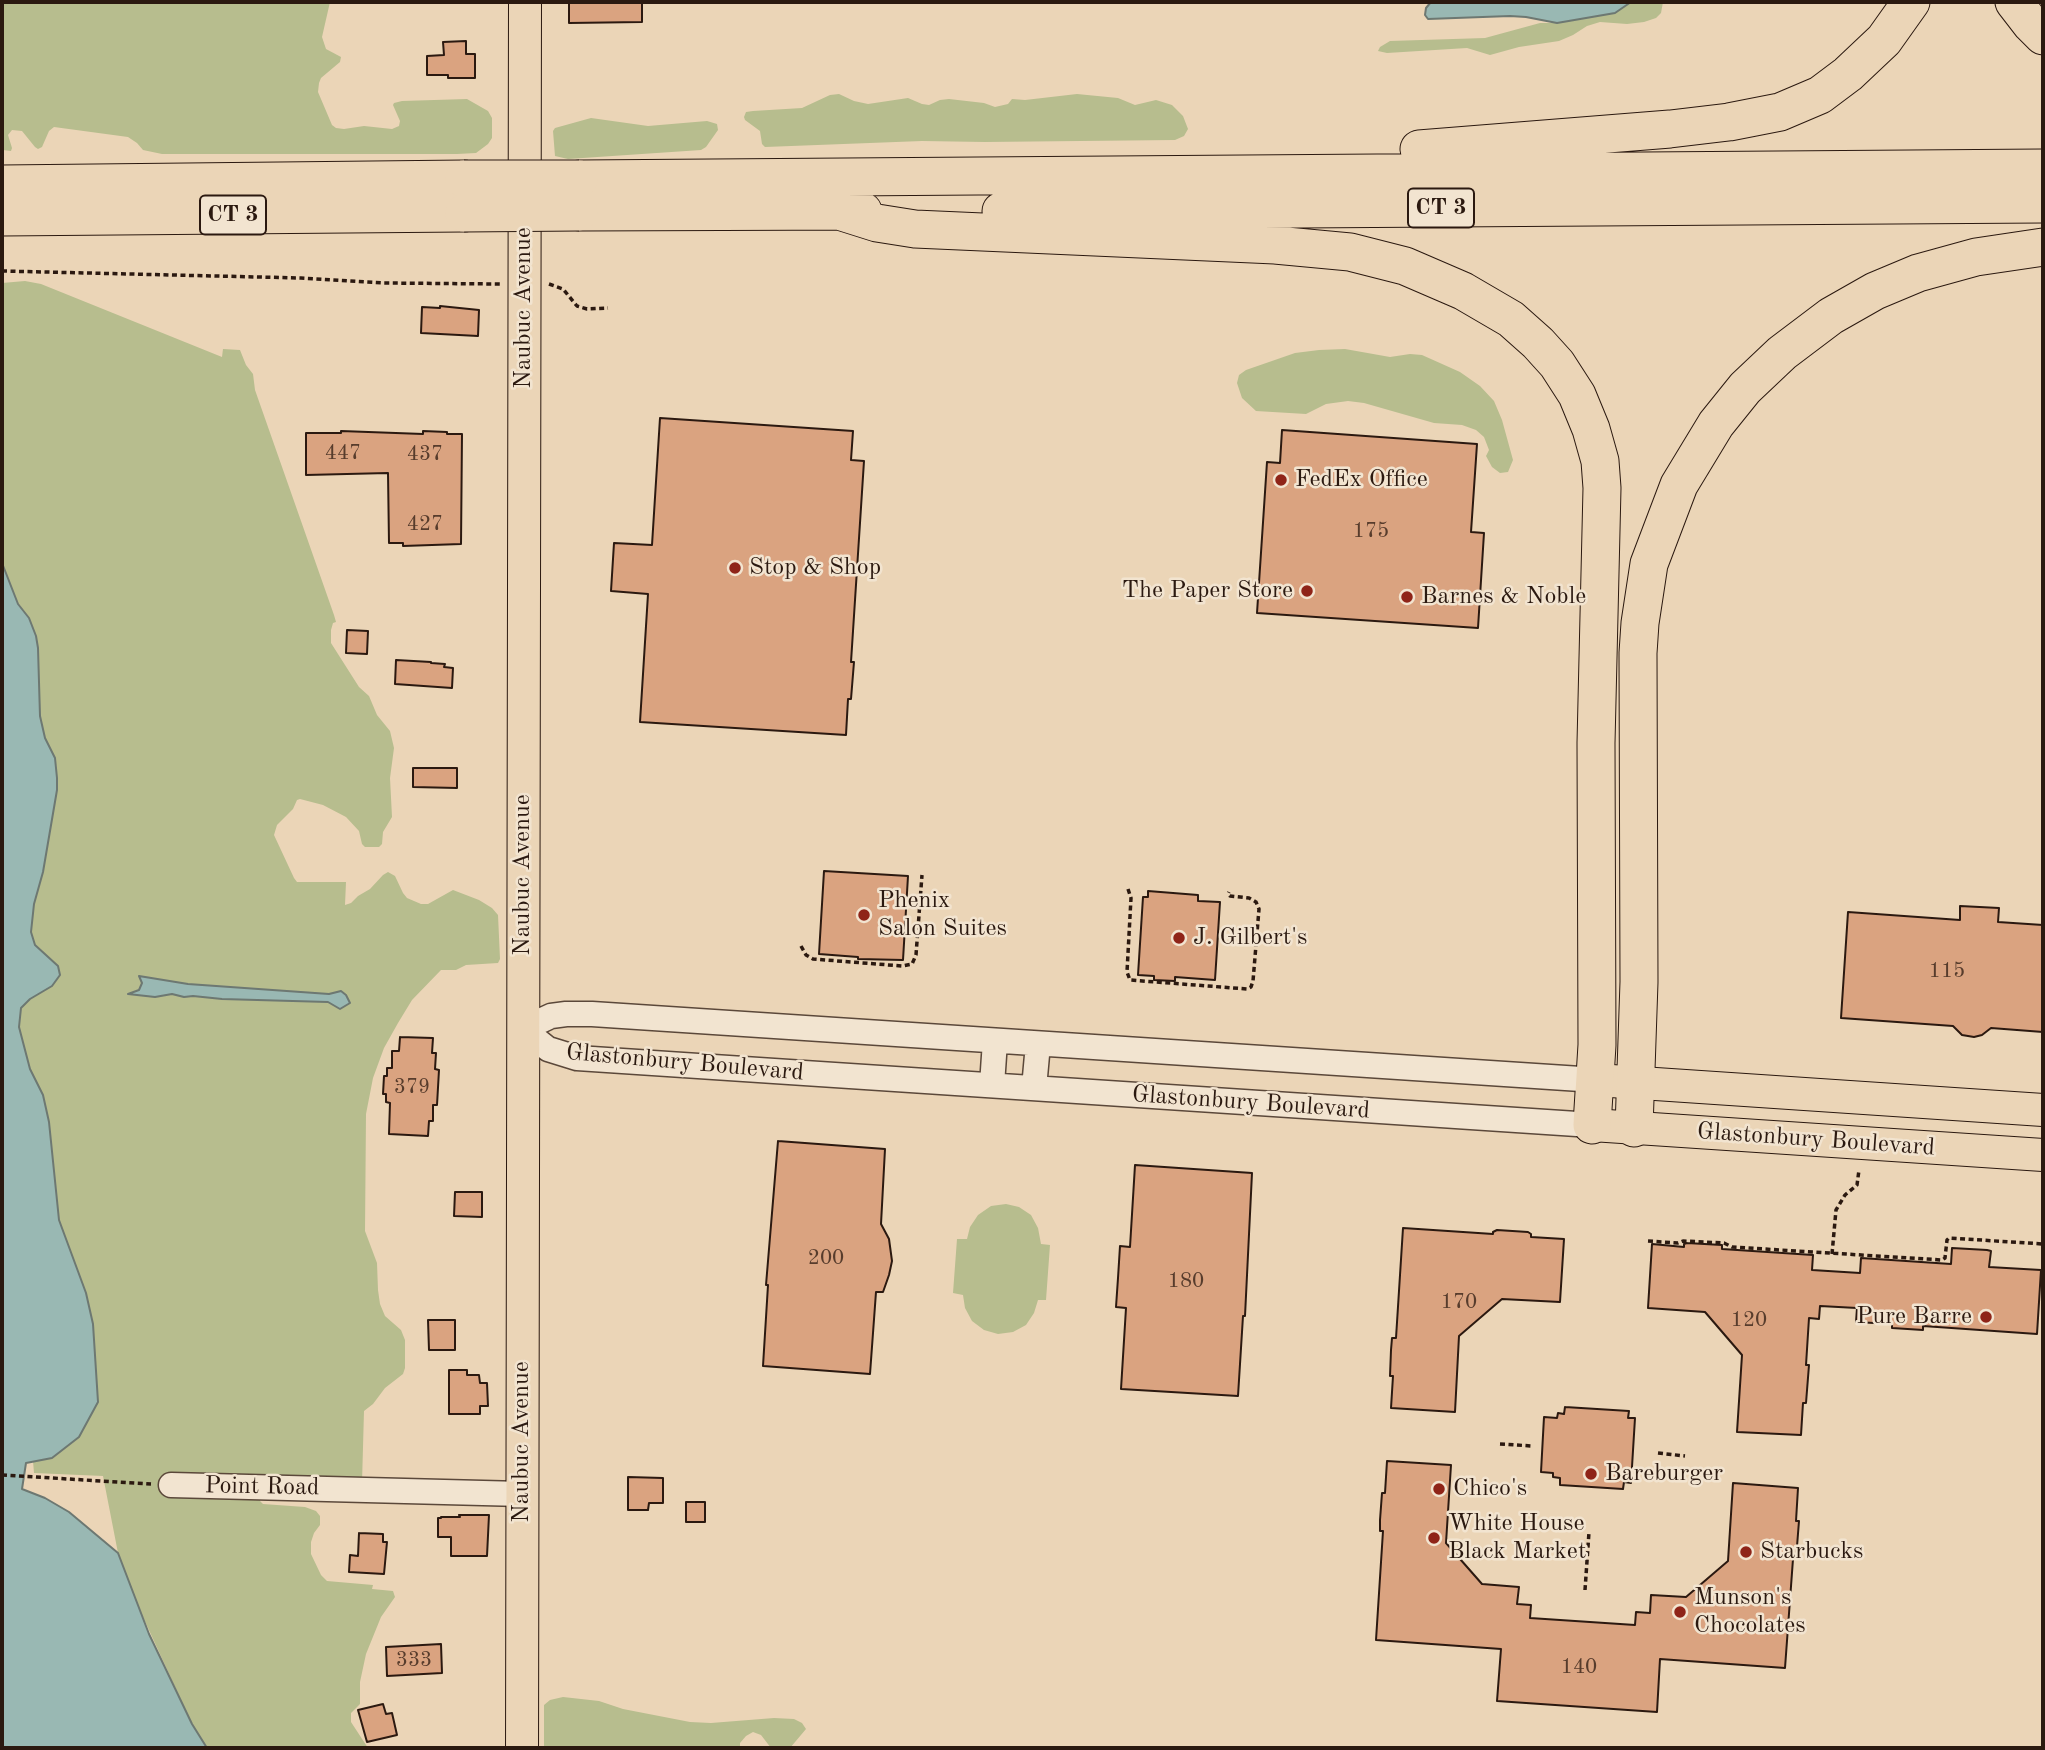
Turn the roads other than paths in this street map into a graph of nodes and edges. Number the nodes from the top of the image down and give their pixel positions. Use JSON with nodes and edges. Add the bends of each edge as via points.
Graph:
{"nodes":[{"id":1,"x":525,"y":2,"type":"edge"},
{"id":2,"x":1910,"y":2,"type":"edge"},
{"id":3,"x":2014,"y":2,"type":"edge"},
{"id":4,"x":2043,"y":36,"type":"edge"},
{"id":5,"x":2043,"y":168,"type":"edge"},
{"id":6,"x":1229,"y":174,"type":"junction"},
{"id":7,"x":2,"y":184,"type":"edge"},
{"id":8,"x":464,"y":196,"type":"junction"},
{"id":9,"x":579,"y":196,"type":"junction"},
{"id":10,"x":2043,"y":204,"type":"edge"},
{"id":11,"x":839,"y":211,"type":"junction"},
{"id":12,"x":2,"y":217,"type":"edge"},
{"id":13,"x":2043,"y":247,"type":"edge"},
{"id":14,"x":523,"y":1029,"type":"junction"},
{"id":15,"x":995,"y":1041,"type":"junction"},
{"id":16,"x":1038,"y":1044,"type":"junction"},
{"id":17,"x":1595,"y":1080,"type":"junction"},
{"id":18,"x":1637,"y":1083,"type":"junction"},
{"id":19,"x":992,"y":1085,"type":"junction"},
{"id":20,"x":1034,"y":1088,"type":"junction"},
{"id":21,"x":2043,"y":1110,"type":"edge"},
{"id":22,"x":1592,"y":1125,"type":"junction"},
{"id":23,"x":1634,"y":1128,"type":"junction"},
{"id":24,"x":2043,"y":1155,"type":"edge"},
{"id":25,"x":170,"y":1485,"type":"road end"},
{"id":26,"x":522,"y":1494,"type":"junction"},
{"id":27,"x":522,"y":1748,"type":"edge"}],
"edges":[{"from":1,"to":14,"type":"main road","name":"Naubuc Avenue"},
{"from":2,"to":6,"type":"highway","via":[[1884,40],[1848,74],[1820,95],[1780,112],[1657,131],[1289,156]]},
{"from":3,"to":4,"type":"highway"},
{"from":5,"to":6,"type":"highway","number":"CT 3"},
{"from":6,"to":9,"type":"highway","number":"CT 3"},
{"from":7,"to":8,"type":"highway","number":"CT 3"},
{"from":8,"to":9,"type":"highway","number":"CT 3","bridge":true},
{"from":8,"to":12,"type":"highway","number":"CT 3"},
{"from":9,"to":11,"type":"highway","number":"CT 3"},
{"from":10,"to":11,"type":"highway","number":"CT 3"},
{"from":11,"to":17,"type":"highway","via":[[915,229],[1350,252],[1405,266],[1463,290],[1511,319],[1545,349],[1583,408],[1601,476]]},
{"from":13,"to":18,"type":"highway","via":[[1976,257],[1918,273],[1830,316],[1782,353],[1733,401],[1679,485],[1649,564],[1640,623]]},
{"from":14,"to":15,"type":"street","name":"Glastonbury Boulevard","via":[[551,1016],[579,1014]]},
{"from":14,"to":19,"type":"street","name":"Glastonbury Boulevard","via":[[548,1049],[577,1058]]},
{"from":14,"to":26,"type":"main road","name":"Naubuc Avenue"},
{"from":15,"to":16,"type":"street","name":"Glastonbury Boulevard"},
{"from":15,"to":19,"type":"street"},
{"from":16,"to":17,"type":"street","name":"Glastonbury Boulevard"},
{"from":16,"to":20,"type":"street"},
{"from":17,"to":18,"type":"main road","name":"Glastonbury Boulevard"},
{"from":17,"to":22,"type":"highway"},
{"from":18,"to":21,"type":"main road","name":"Glastonbury Boulevard"},
{"from":18,"to":23,"type":"highway"},
{"from":19,"to":20,"type":"street","name":"Glastonbury Boulevard"},
{"from":20,"to":22,"type":"street","name":"Glastonbury Boulevard"},
{"from":22,"to":23,"type":"main road","name":"Glastonbury Boulevard"},
{"from":23,"to":24,"type":"main road","name":"Glastonbury Boulevard"},
{"from":25,"to":26,"type":"street","name":"Point Road"},
{"from":26,"to":27,"type":"main road","name":"Naubuc Avenue"}]}
